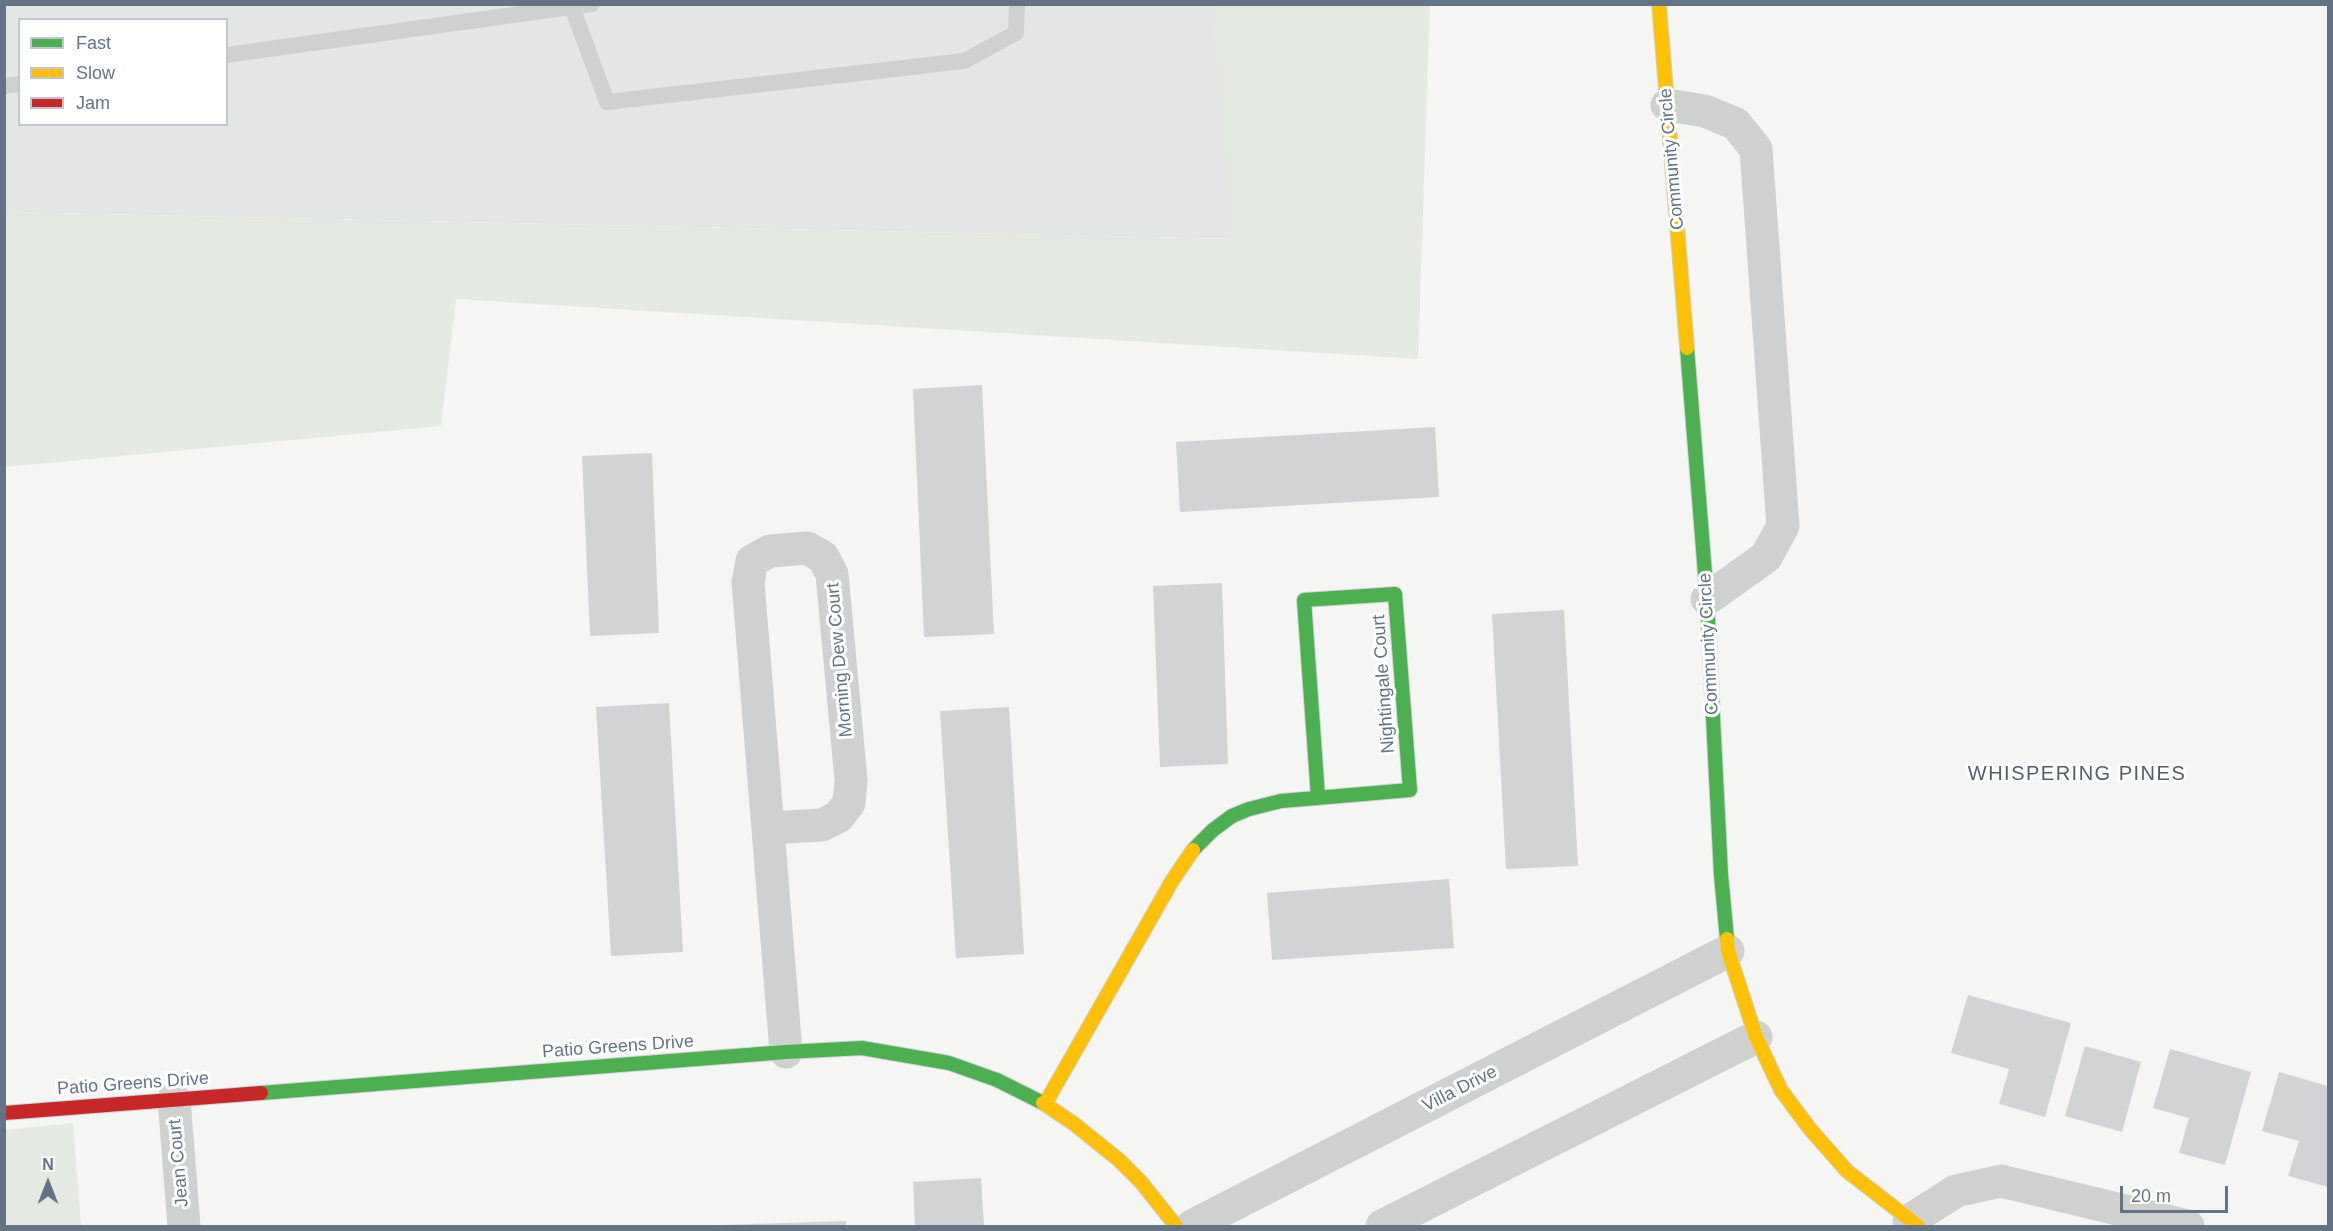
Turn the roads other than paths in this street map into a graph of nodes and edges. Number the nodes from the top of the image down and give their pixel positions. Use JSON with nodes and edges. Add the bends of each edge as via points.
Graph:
{"nodes":[{"id":1,"x":592,"y":4,"type":"edge"},
{"id":2,"x":1017,"y":4,"type":"edge"},
{"id":3,"x":1659,"y":4,"type":"edge"},
{"id":4,"x":572,"y":7,"type":"junction"},
{"id":5,"x":228,"y":55,"type":"edge"},
{"id":6,"x":1667,"y":105,"type":"junction"},
{"id":7,"x":1707,"y":599,"type":"junction"},
{"id":8,"x":1318,"y":798,"type":"junction"},
{"id":9,"x":768,"y":828,"type":"junction"},
{"id":10,"x":1728,"y":951,"type":"junction"},
{"id":11,"x":1756,"y":1037,"type":"junction"},
{"id":12,"x":786,"y":1052,"type":"junction"},
{"id":13,"x":174,"y":1099,"type":"junction"},
{"id":14,"x":1045,"y":1104,"type":"junction"},
{"id":15,"x":4,"y":1113,"type":"edge"},
{"id":16,"x":1913,"y":1224,"type":"edge"},
{"id":17,"x":184,"y":1227,"type":"edge"},
{"id":18,"x":1176,"y":1227,"type":"edge"},
{"id":19,"x":1192,"y":1227,"type":"edge"},
{"id":20,"x":1382,"y":1227,"type":"edge"},
{"id":21,"x":2188,"y":1227,"type":"edge"}],
"edges":[{"from":1,"to":4,"type":"lane"},
{"from":2,"to":4,"type":"lane","via":[[1016,33],[964,61],[607,102]]},
{"from":3,"to":6,"type":"street","name":"Community Circle"},
{"from":4,"to":5,"type":"lane"},
{"from":6,"to":7,"type":"street","name":"Community Circle"},
{"from":6,"to":7,"type":"street","via":[[1705,111],[1736,124],[1756,149],[1783,526],[1766,557]]},
{"from":7,"to":10,"type":"street","name":"Community Circle"},
{"from":8,"to":8,"type":"street","name":"Nightingale Court","via":[[1410,790],[1395,594],[1304,600]]},
{"from":8,"to":14,"type":"street","name":"Nightingale Court","via":[[1281,801],[1232,816],[1191,852]]},
{"from":9,"to":9,"type":"street","name":"Morning Dew Court","via":[[748,582],[752,561],[770,551],[807,548],[823,557],[832,574],[851,780],[849,803],[838,817],[822,825]]},
{"from":9,"to":12,"type":"street","name":"Morning Dew Court"},
{"from":10,"to":11,"type":"street","name":"Community Circle"},
{"from":10,"to":19,"type":"street","name":"Villa Drive"},
{"from":11,"to":16,"type":"street","name":"Community Circle","via":[[1781,1090],[1810,1129],[1847,1171]]},
{"from":11,"to":20,"type":"street"},
{"from":12,"to":13,"type":"street","name":"Patio Greens Drive"},
{"from":12,"to":14,"type":"street","name":"Patio Greens Drive","via":[[862,1048],[928,1058],[997,1080]]},
{"from":13,"to":15,"type":"street","name":"Patio Greens Drive"},
{"from":13,"to":17,"type":"street","name":"Jean Court"},
{"from":14,"to":18,"type":"street","name":"Patio Greens Drive","via":[[1119,1160],[1142,1182]]},
{"from":16,"to":21,"type":"street","name":"Community Circle","via":[[1956,1191],[2001,1181]]}]}
